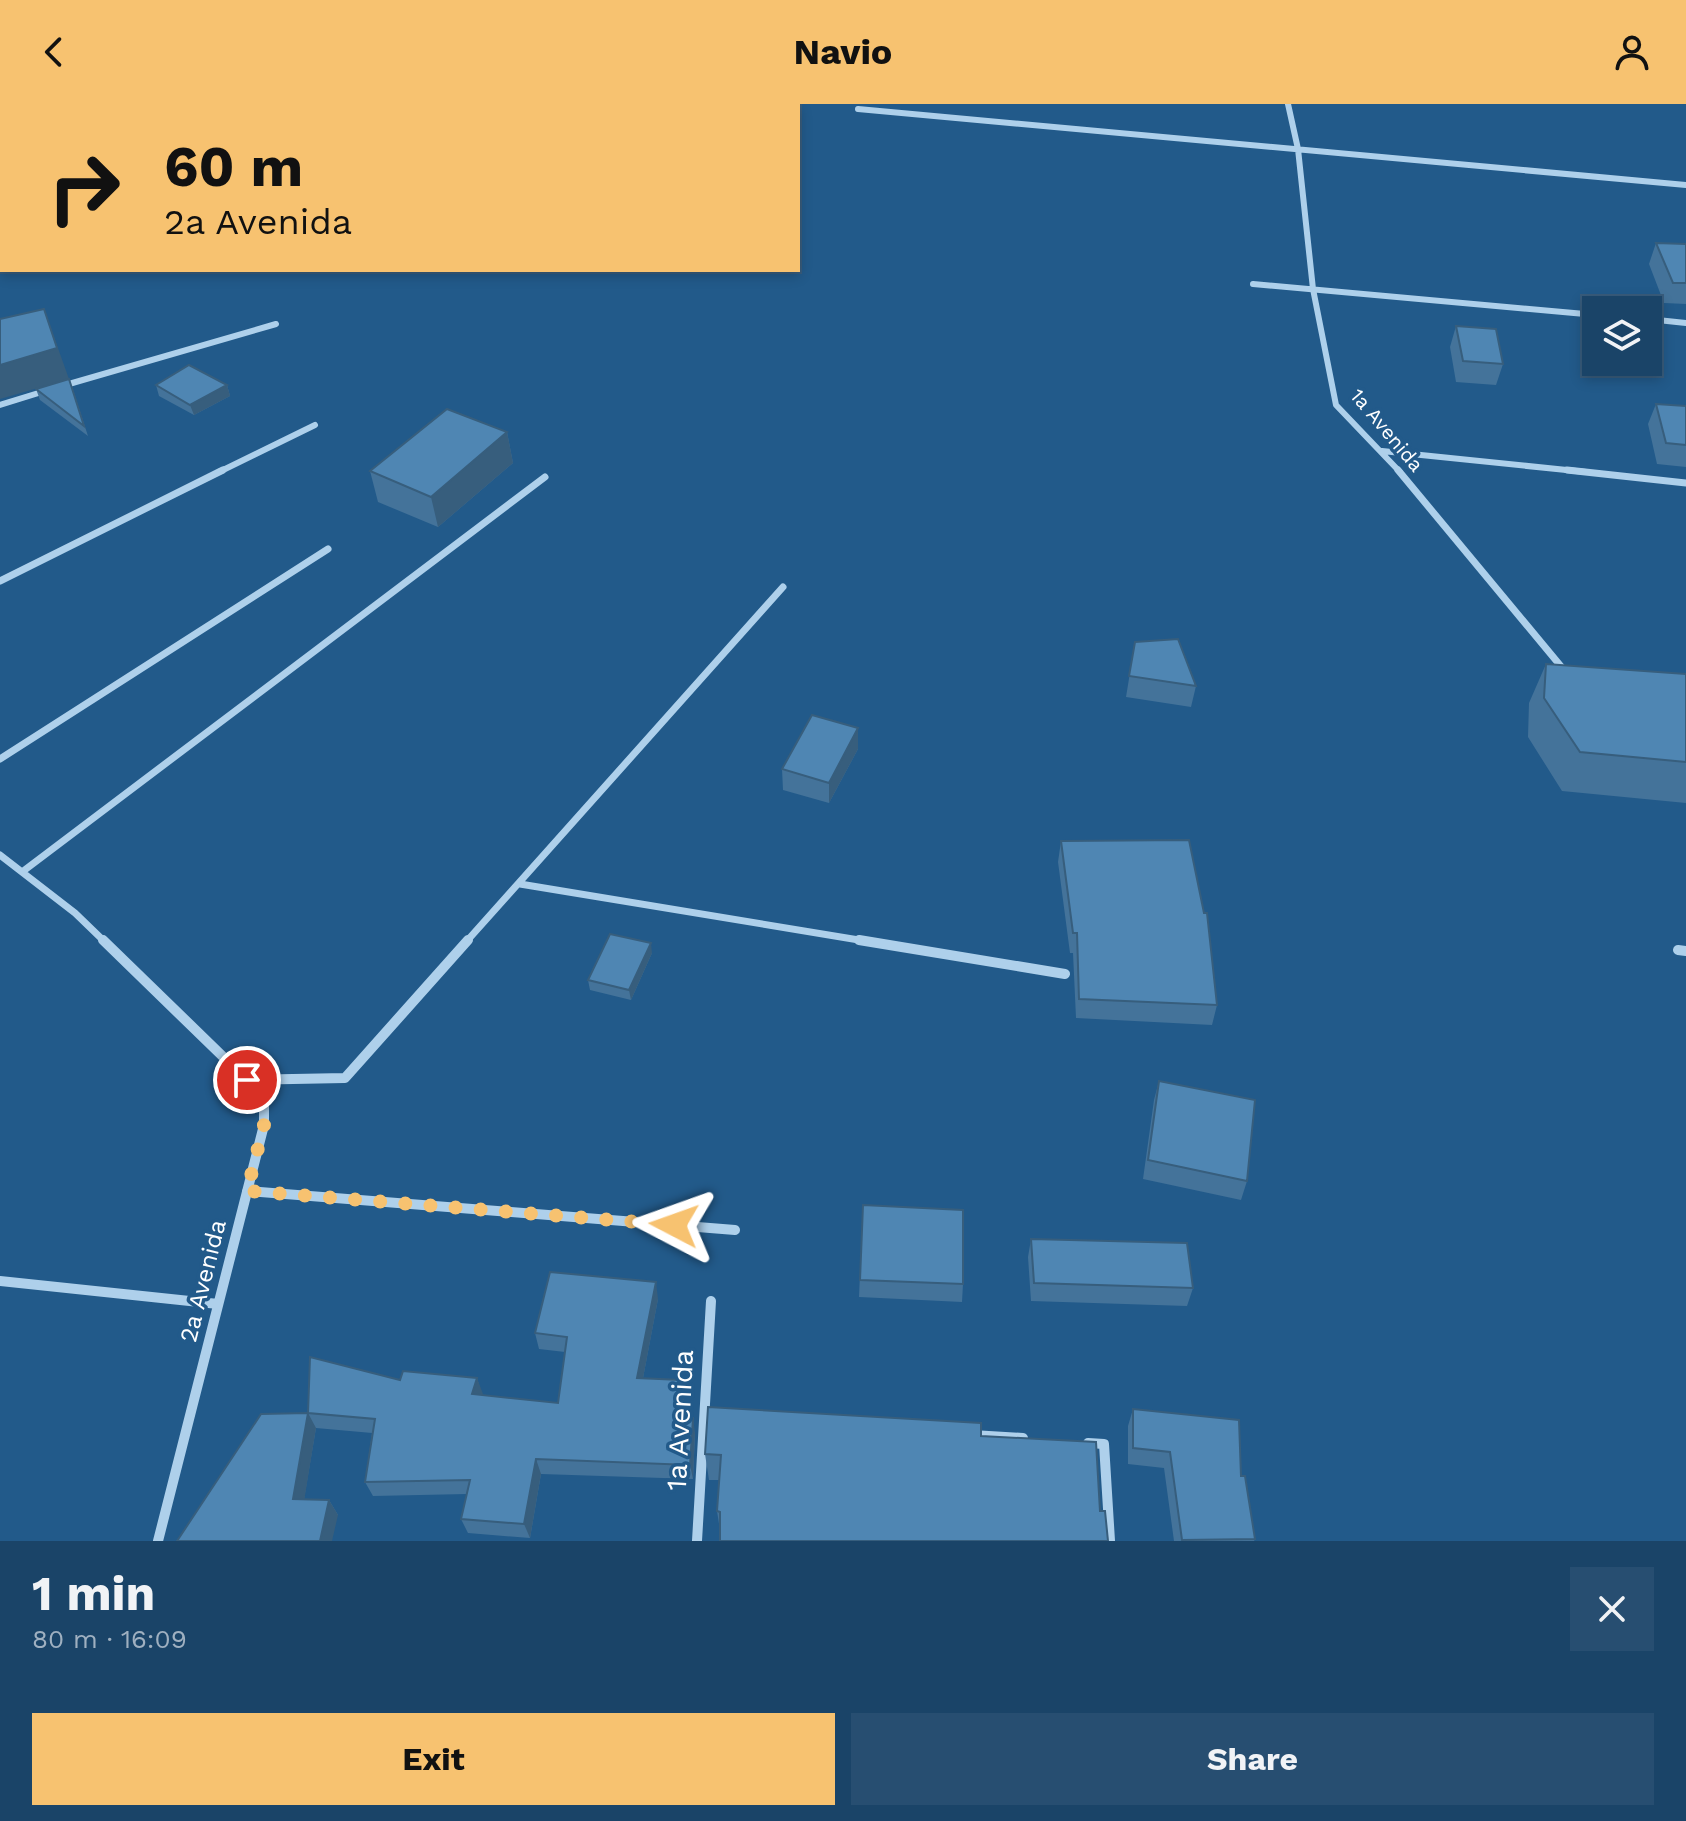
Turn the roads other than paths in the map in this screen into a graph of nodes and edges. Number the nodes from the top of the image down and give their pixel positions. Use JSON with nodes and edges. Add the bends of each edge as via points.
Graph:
{"nodes":[{"id":1,"x":1288,"y":104,"type":"edge"},
{"id":2,"x":858,"y":109,"type":"dead end"},
{"id":3,"x":1298,"y":149,"type":"junction"},
{"id":4,"x":1686,"y":185,"type":"edge"},
{"id":5,"x":1253,"y":284,"type":"dead end"},
{"id":6,"x":1313,"y":289,"type":"junction"},
{"id":7,"x":1582,"y":314,"type":"edge"},
{"id":8,"x":1662,"y":320,"type":"edge"},
{"id":9,"x":1686,"y":323,"type":"edge"},
{"id":10,"x":276,"y":324,"type":"dead end"},
{"id":11,"x":0,"y":405,"type":"edge"},
{"id":12,"x":315,"y":425,"type":"dead end"},
{"id":13,"x":1382,"y":451,"type":"junction"},
{"id":14,"x":545,"y":477,"type":"dead end"},
{"id":15,"x":1686,"y":483,"type":"edge"},
{"id":16,"x":328,"y":549,"type":"dead end"},
{"id":17,"x":0,"y":581,"type":"edge"},
{"id":18,"x":783,"y":587,"type":"dead end"},
{"id":19,"x":1572,"y":679,"type":"edge"},
{"id":20,"x":0,"y":759,"type":"edge"},
{"id":21,"x":0,"y":855,"type":"edge"},
{"id":22,"x":22,"y":872,"type":"junction"},
{"id":23,"x":520,"y":884,"type":"junction"},
{"id":24,"x":1065,"y":974,"type":"dead end"},
{"id":25,"x":247,"y":1080,"type":"junction"},
{"id":26,"x":247,"y":1191,"type":"junction"},
{"id":27,"x":735,"y":1230,"type":"dead end"},
{"id":28,"x":0,"y":1281,"type":"edge"},
{"id":29,"x":711,"y":1301,"type":"dead end"},
{"id":30,"x":218,"y":1304,"type":"junction"},
{"id":31,"x":704,"y":1415,"type":"junction"},
{"id":32,"x":720,"y":1416,"type":"edge"},
{"id":33,"x":966,"y":1434,"type":"edge"},
{"id":34,"x":1043,"y":1440,"type":"edge"},
{"id":35,"x":1073,"y":1442,"type":"edge"},
{"id":36,"x":158,"y":1541,"type":"edge"},
{"id":37,"x":697,"y":1541,"type":"edge"},
{"id":38,"x":1110,"y":1541,"type":"edge"}],
"edges":[{"from":1,"to":3,"type":"street","name":"1a Avenida"},
{"from":2,"to":3,"type":"street"},
{"from":3,"to":4,"type":"street"},
{"from":3,"to":6,"type":"street","name":"1a Avenida"},
{"from":5,"to":6,"type":"street"},
{"from":6,"to":7,"type":"street"},
{"from":6,"to":13,"type":"street","name":"1a Avenida","via":[[1336,405]]},
{"from":8,"to":9,"type":"street"},
{"from":10,"to":11,"type":"street"},
{"from":12,"to":17,"type":"street"},
{"from":13,"to":15,"type":"street"},
{"from":13,"to":19,"type":"street","name":"1a Avenida"},
{"from":14,"to":22,"type":"street"},
{"from":16,"to":20,"type":"street"},
{"from":18,"to":23,"type":"street"},
{"from":21,"to":22,"type":"street","name":"2a Avenida"},
{"from":22,"to":25,"type":"street","name":"2a Avenida","via":[[75,913]]},
{"from":23,"to":24,"type":"street"},
{"from":23,"to":25,"type":"street","via":[[345,1078]]},
{"from":25,"to":26,"type":"street","name":"2a Avenida","via":[[264,1105],[264,1125]]},
{"from":26,"to":27,"type":"street"},
{"from":26,"to":30,"type":"street","name":"2a Avenida"},
{"from":28,"to":30,"type":"street"},
{"from":29,"to":31,"type":"street","name":"1a Avenida"},
{"from":30,"to":36,"type":"street","name":"2a Avenida"},
{"from":31,"to":32,"type":"street"},
{"from":31,"to":37,"type":"street","name":"1a Avenida"},
{"from":33,"to":34,"type":"street"},
{"from":35,"to":38,"type":"street","via":[[1104,1444]]}]}
